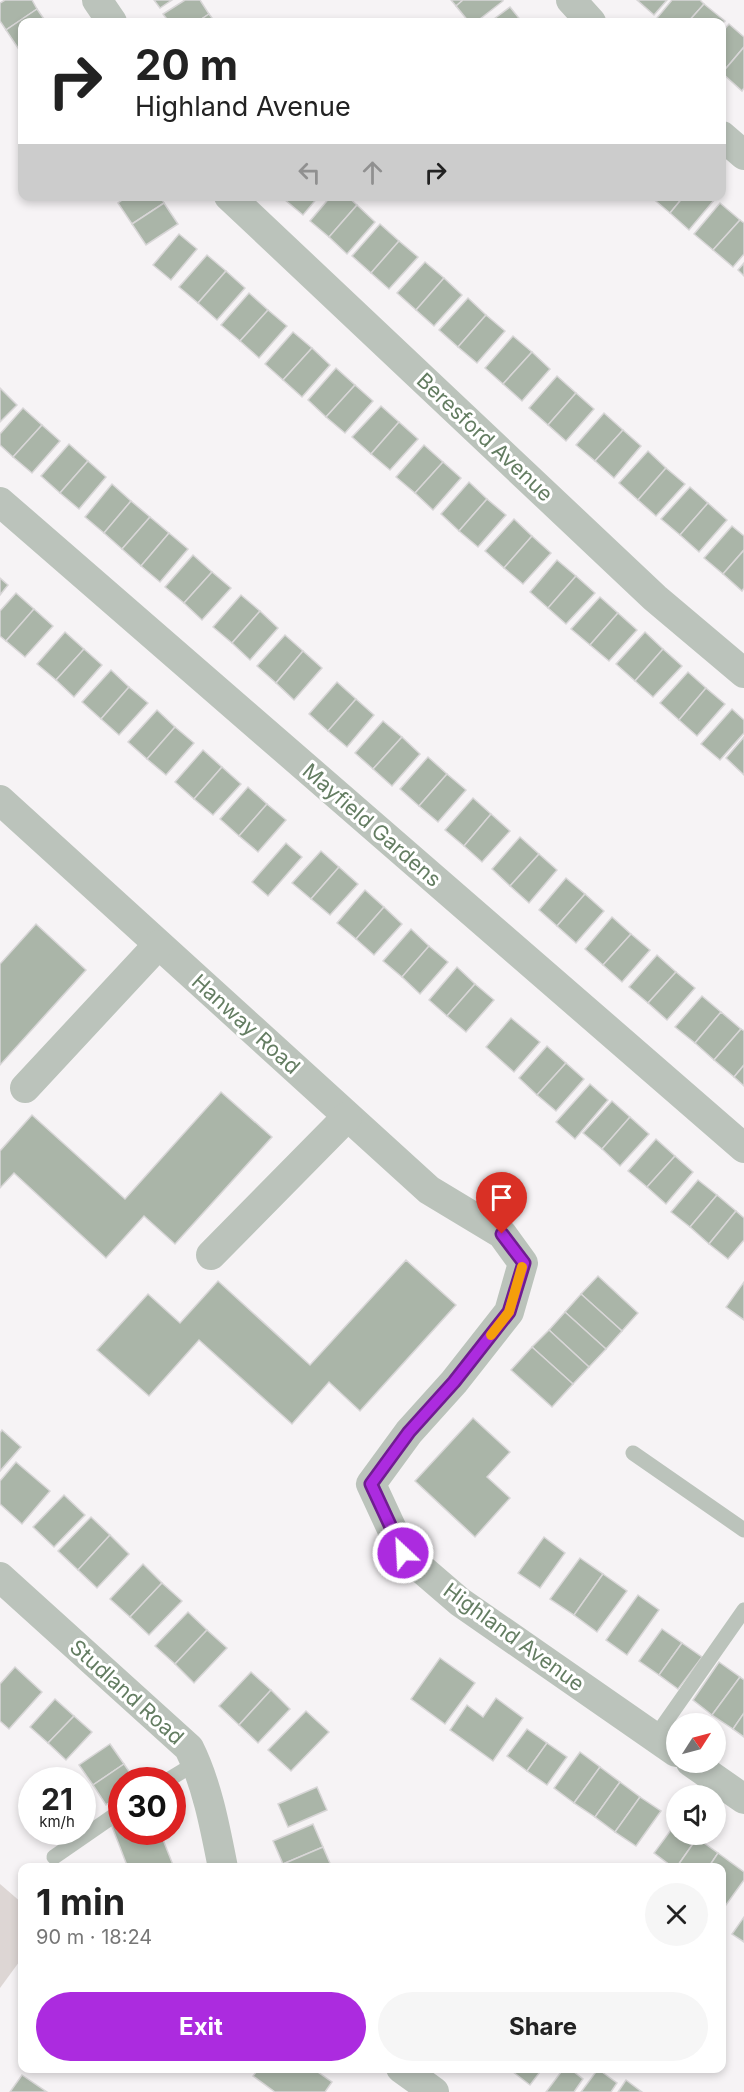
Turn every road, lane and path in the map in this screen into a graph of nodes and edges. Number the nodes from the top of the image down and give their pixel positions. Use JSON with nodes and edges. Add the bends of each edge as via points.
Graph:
{"nodes":[{"id":1,"x":97,"y":0,"type":"edge"},
{"id":2,"x":571,"y":0,"type":"edge"},
{"id":3,"x":109,"y":18,"type":"edge"},
{"id":4,"x":587,"y":18,"type":"edge"},
{"id":5,"x":726,"y":139,"type":"edge"},
{"id":6,"x":744,"y":155,"type":"edge"},
{"id":7,"x":234,"y":201,"type":"edge"},
{"id":8,"x":0,"y":502,"type":"edge"},
{"id":9,"x":744,"y":673,"type":"edge"},
{"id":10,"x":0,"y":800,"type":"edge"},
{"id":11,"x":158,"y":945,"type":"junction"},
{"id":12,"x":25,"y":1088,"type":"dead end"},
{"id":13,"x":347,"y":1117,"type":"junction"},
{"id":14,"x":744,"y":1148,"type":"edge"},
{"id":15,"x":502,"y":1234,"type":"joint"},
{"id":16,"x":211,"y":1255,"type":"dead end"},
{"id":17,"x":633,"y":1453,"type":"dead end"},
{"id":18,"x":744,"y":1530,"type":"edge"},
{"id":19,"x":0,"y":1576,"type":"edge"},
{"id":20,"x":744,"y":1610,"type":"edge"},
{"id":21,"x":684,"y":1713,"type":"edge"},
{"id":22,"x":666,"y":1745,"type":"edge"},
{"id":23,"x":196,"y":1763,"type":"junction"},
{"id":24,"x":186,"y":1769,"type":"edge"},
{"id":25,"x":707,"y":1773,"type":"edge"},
{"id":26,"x":744,"y":1799,"type":"edge"},
{"id":27,"x":108,"y":1820,"type":"edge"},
{"id":28,"x":54,"y":1857,"type":"dead end"},
{"id":29,"x":222,"y":1863,"type":"edge"},
{"id":30,"x":408,"y":2073,"type":"edge"},
{"id":31,"x":434,"y":2092,"type":"edge"}],
"edges":[{"from":1,"to":3,"type":"street"},
{"from":2,"to":4,"type":"street"},
{"from":5,"to":6,"type":"street"},
{"from":7,"to":9,"type":"street","name":"Beresford Avenue","via":[[655,598]]},
{"from":8,"to":14,"type":"street","name":"Mayfield Gardens"},
{"from":10,"to":11,"type":"street","name":"Hanway Road"},
{"from":11,"to":12,"type":"street"},
{"from":11,"to":13,"type":"street","name":"Hanway Road"},
{"from":13,"to":15,"type":"street","name":"Hanway Road","via":[[429,1190]]},
{"from":13,"to":16,"type":"street"},
{"from":15,"to":22,"type":"street","name":"Highland Avenue","via":[[524,1263],[509,1312],[371,1484],[403,1553],[460,1602]]},
{"from":17,"to":18,"type":"lane"},
{"from":19,"to":23,"type":"street","name":"Studland Road","via":[[189,1748]]},
{"from":20,"to":21,"type":"lane"},
{"from":23,"to":24,"type":"lane"},
{"from":23,"to":29,"type":"street","name":"Studland Road"},
{"from":25,"to":26,"type":"street"},
{"from":27,"to":28,"type":"lane"},
{"from":30,"to":31,"type":"street"}]}
